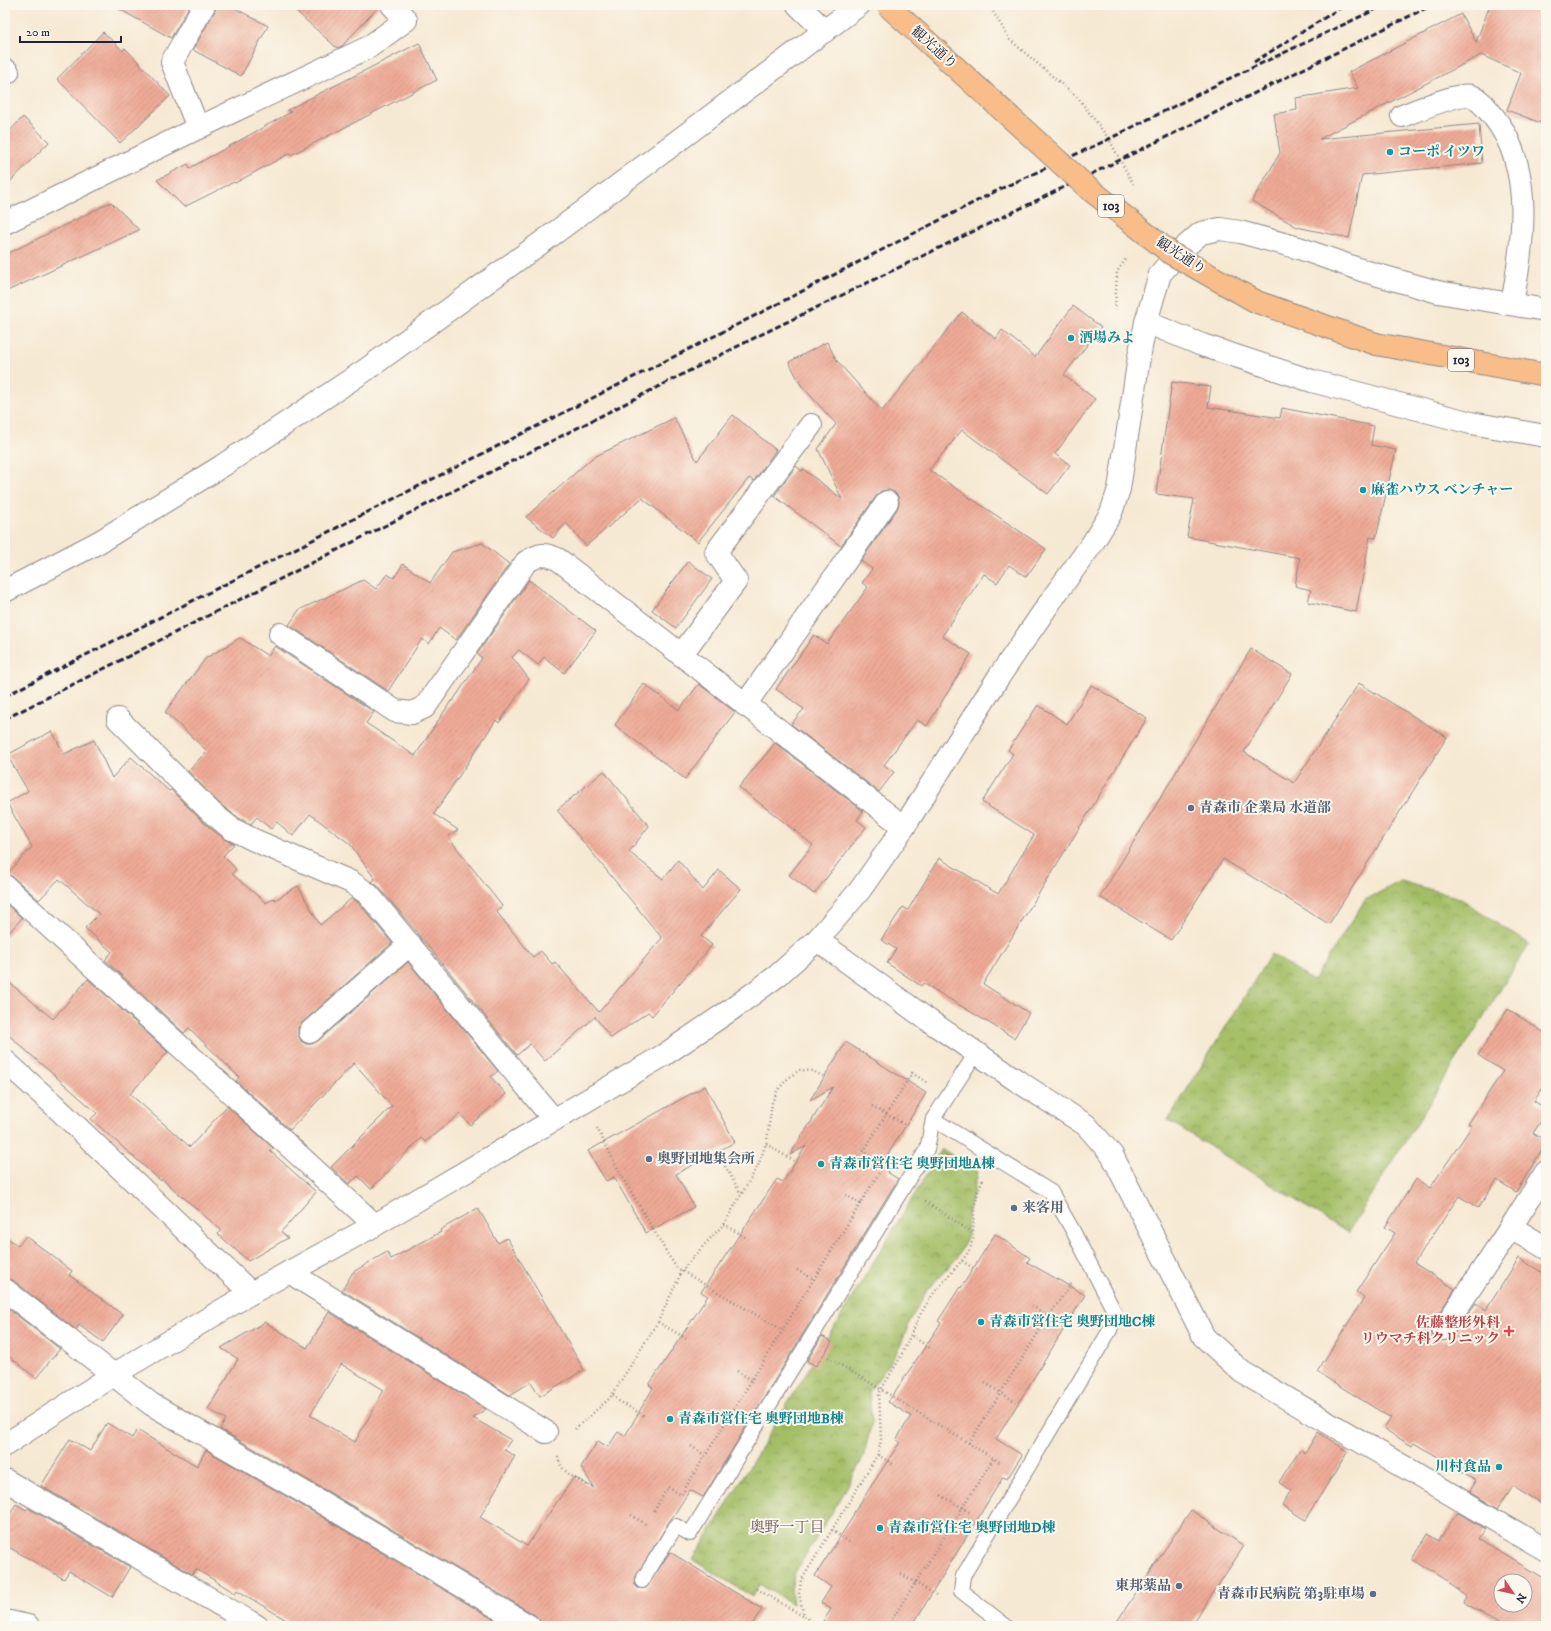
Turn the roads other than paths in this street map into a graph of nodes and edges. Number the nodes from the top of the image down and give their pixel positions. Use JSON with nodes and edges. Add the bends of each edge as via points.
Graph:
{"nodes":[{"id":1,"x":204,"y":5,"type":"edge"},
{"id":2,"x":392,"y":5,"type":"edge"},
{"id":3,"x":798,"y":5,"type":"edge"},
{"id":4,"x":859,"y":5,"type":"edge"},
{"id":5,"x":887,"y":5,"type":"edge"},
{"id":6,"x":825,"y":31,"type":"junction"},
{"id":7,"x":1402,"y":116,"type":"dead end"},
{"id":8,"x":198,"y":128,"type":"junction"},
{"id":9,"x":5,"y":223,"type":"edge"},
{"id":10,"x":1512,"y":304,"type":"junction"},
{"id":11,"x":1546,"y":310,"type":"edge"},
{"id":12,"x":1146,"y":322,"type":"junction"},
{"id":13,"x":1546,"y":375,"type":"edge"},
{"id":14,"x":811,"y":425,"type":"dead end"},
{"id":15,"x":1546,"y":436,"type":"edge"},
{"id":16,"x":887,"y":502,"type":"dead end"},
{"id":17,"x":5,"y":591,"type":"edge"},
{"id":18,"x":280,"y":634,"type":"dead end"},
{"id":19,"x":681,"y":655,"type":"junction"},
{"id":20,"x":745,"y":705,"type":"junction"},
{"id":21,"x":118,"y":719,"type":"dead end"},
{"id":22,"x":904,"y":827,"type":"junction"},
{"id":23,"x":5,"y":886,"type":"edge"},
{"id":24,"x":817,"y":940,"type":"junction"},
{"id":25,"x":410,"y":944,"type":"junction"},
{"id":26,"x":310,"y":1032,"type":"dead end"},
{"id":27,"x":976,"y":1053,"type":"junction"},
{"id":28,"x":5,"y":1061,"type":"edge"},
{"id":29,"x":934,"y":1119,"type":"junction"},
{"id":30,"x":554,"y":1120,"type":"junction"},
{"id":31,"x":1546,"y":1172,"type":"edge"},
{"id":32,"x":375,"y":1225,"type":"junction"},
{"id":33,"x":1511,"y":1227,"type":"junction"},
{"id":34,"x":1546,"y":1248,"type":"edge"},
{"id":35,"x":289,"y":1272,"type":"junction"},
{"id":36,"x":5,"y":1290,"type":"edge"},
{"id":37,"x":251,"y":1293,"type":"junction"},
{"id":38,"x":1443,"y":1329,"type":"dead end"},
{"id":39,"x":114,"y":1375,"type":"junction"},
{"id":40,"x":546,"y":1432,"type":"dead end"},
{"id":41,"x":5,"y":1446,"type":"edge"},
{"id":42,"x":5,"y":1480,"type":"edge"},
{"id":43,"x":1546,"y":1550,"type":"edge"},
{"id":44,"x":642,"y":1581,"type":"dead end"},
{"id":45,"x":5,"y":1620,"type":"edge"},
{"id":46,"x":28,"y":1626,"type":"edge"},
{"id":47,"x":257,"y":1626,"type":"edge"},
{"id":48,"x":529,"y":1626,"type":"edge"},
{"id":49,"x":1006,"y":1626,"type":"edge"}],
"edges":[{"from":1,"to":8,"type":"street","via":[[172,62]]},
{"from":2,"to":8,"type":"street","via":[[406,20],[369,47]]},
{"from":3,"to":6,"type":"street"},
{"from":4,"to":6,"type":"street"},
{"from":5,"to":13,"type":"highway","name":"観光通り","number":"103","bridge":true,"via":[[1088,188],[1172,254],[1257,302],[1376,344]]},
{"from":6,"to":17,"type":"street","via":[[367,369],[222,466],[99,542]]},
{"from":7,"to":10,"type":"street","via":[[1459,95],[1471,96],[1486,107],[1498,122],[1511,148],[1519,175],[1522,205],[1518,273]]},
{"from":8,"to":9,"type":"street"},
{"from":10,"to":11,"type":"street"},
{"from":10,"to":12,"type":"street","via":[[1438,292],[1364,271],[1299,248],[1240,232],[1220,230],[1201,233],[1179,252],[1160,274]]},
{"from":12,"to":15,"type":"street","via":[[1202,345],[1312,381],[1471,423]]},
{"from":12,"to":22,"type":"street","via":[[1119,489],[1112,513],[998,678]]},
{"from":14,"to":19,"type":"street","via":[[716,552],[736,581]]},
{"from":16,"to":20,"type":"street"},
{"from":18,"to":19,"type":"street","via":[[395,711],[412,713],[425,707],[526,562],[540,555],[550,555]]},
{"from":19,"to":20,"type":"street"},
{"from":20,"to":22,"type":"street"},
{"from":21,"to":25,"type":"street","via":[[212,813],[232,829],[351,882],[368,894]]},
{"from":22,"to":24,"type":"street","via":[[860,890]]},
{"from":23,"to":32,"type":"street"},
{"from":24,"to":27,"type":"street"},
{"from":24,"to":30,"type":"street","via":[[777,976],[732,1009],[664,1055]]},
{"from":25,"to":26,"type":"street"},
{"from":25,"to":30,"type":"street"},
{"from":27,"to":29,"type":"lane"},
{"from":27,"to":43,"type":"street","via":[[1086,1125],[1112,1155],[1204,1337],[1242,1372]]},
{"from":28,"to":37,"type":"street"},
{"from":29,"to":44,"type":"lane","via":[[927,1149],[690,1534],[676,1526]]},
{"from":29,"to":49,"type":"lane","via":[[1051,1192],[1115,1313],[1110,1330],[963,1576],[961,1590]]},
{"from":30,"to":32,"type":"street"},
{"from":31,"to":33,"type":"street"},
{"from":32,"to":35,"type":"street"},
{"from":33,"to":34,"type":"street"},
{"from":33,"to":38,"type":"street"},
{"from":35,"to":37,"type":"street"},
{"from":35,"to":40,"type":"street"},
{"from":36,"to":39,"type":"street"},
{"from":37,"to":39,"type":"street"},
{"from":39,"to":41,"type":"street"},
{"from":39,"to":48,"type":"street","via":[[151,1404]]},
{"from":42,"to":47,"type":"street"},
{"from":45,"to":46,"type":"street"}]}
